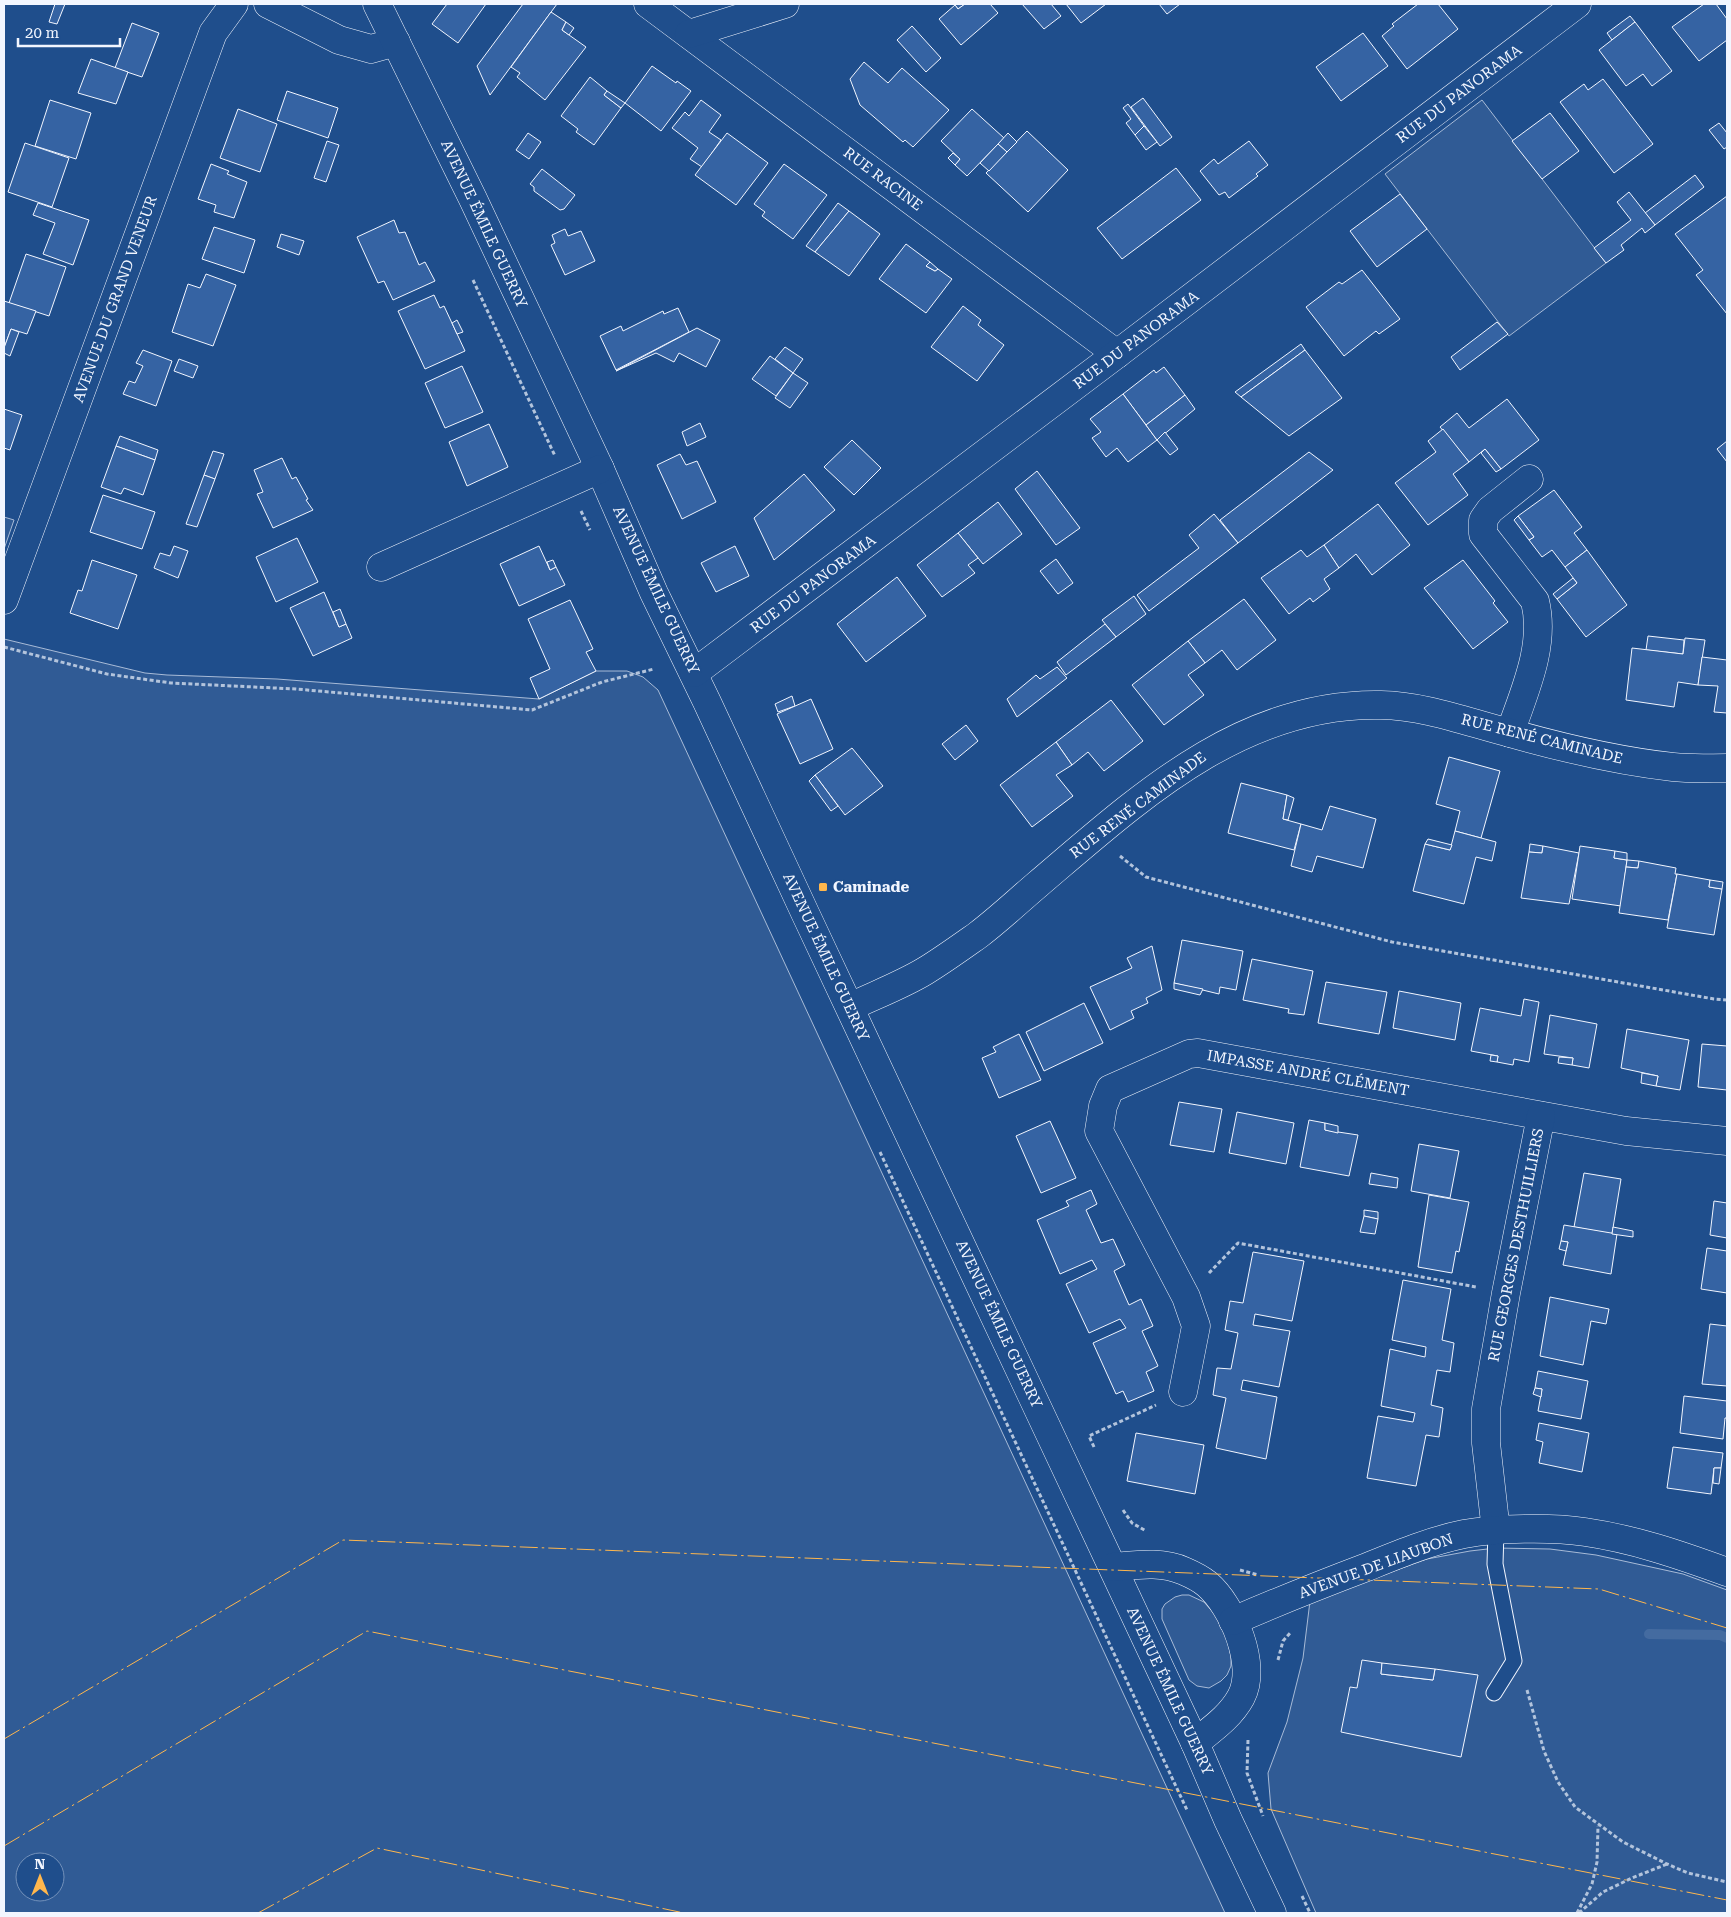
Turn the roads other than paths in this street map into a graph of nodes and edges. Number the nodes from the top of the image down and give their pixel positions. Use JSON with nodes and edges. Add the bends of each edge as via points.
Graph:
{"nodes":[{"id":1,"x":234,"y":4,"type":"edge"},
{"id":2,"x":268,"y":4,"type":"edge"},
{"id":3,"x":377,"y":4,"type":"edge"},
{"id":4,"x":648,"y":4,"type":"edge"},
{"id":5,"x":785,"y":4,"type":"edge"},
{"id":6,"x":1577,"y":4,"type":"edge"},
{"id":7,"x":689,"y":34,"type":"junction"},
{"id":8,"x":396,"y":42,"type":"junction"},
{"id":9,"x":1117,"y":354,"type":"junction"},
{"id":10,"x":600,"y":469,"type":"junction"},
{"id":11,"x":1529,"y":479,"type":"dead end"},
{"id":12,"x":381,"y":567,"type":"dead end"},
{"id":13,"x":4,"y":600,"type":"edge"},
{"id":14,"x":694,"y":673,"type":"junction"},
{"id":15,"x":1510,"y":733,"type":"junction"},
{"id":16,"x":1727,"y":768,"type":"edge"},
{"id":17,"x":850,"y":1007,"type":"junction"},
{"id":18,"x":1540,"y":1116,"type":"junction"},
{"id":19,"x":1727,"y":1141,"type":"edge"},
{"id":20,"x":1183,"y":1392,"type":"road end"},
{"id":21,"x":1496,"y":1531,"type":"junction"},
{"id":22,"x":1113,"y":1567,"type":"junction"},
{"id":23,"x":1727,"y":1572,"type":"edge"},
{"id":24,"x":1233,"y":1621,"type":"junction"},
{"id":25,"x":1494,"y":1693,"type":"dead end"},
{"id":26,"x":1195,"y":1743,"type":"junction"},
{"id":27,"x":1272,"y":1913,"type":"edge"}],
"edges":[{"from":1,"to":13,"type":"street","name":"AVENUE DU GRAND VENEUR","via":[[213,33]]},
{"from":2,"to":8,"type":"street","via":[[339,40],[371,49]]},
{"from":3,"to":8,"type":"street","name":"AVENUE ÉMILE GUERRY"},
{"from":4,"to":7,"type":"street","name":"RUE RACINE"},
{"from":5,"to":7,"type":"street"},
{"from":6,"to":9,"type":"street","name":"RUE DU PANORAMA"},
{"from":7,"to":9,"type":"street","name":"RUE RACINE"},
{"from":8,"to":10,"type":"street","name":"AVENUE ÉMILE GUERRY"},
{"from":9,"to":14,"type":"street","name":"RUE DU PANORAMA"},
{"from":10,"to":12,"type":"street"},
{"from":10,"to":14,"type":"street","name":"AVENUE ÉMILE GUERRY","via":[[654,593]]},
{"from":11,"to":15,"type":"street","via":[[1490,510],[1483,520],[1483,534],[1535,601],[1538,614],[1536,652]]},
{"from":14,"to":17,"type":"street","name":"AVENUE ÉMILE GUERRY"},
{"from":15,"to":16,"type":"street","name":"RUE RENÉ CAMINADE","via":[[1619,759],[1675,767]]},
{"from":15,"to":17,"type":"street","name":"RUE RENÉ CAMINADE","via":[[1423,708],[1380,705],[1335,708],[1264,725],[1196,758],[1095,835],[980,934],[924,972]]},
{"from":17,"to":22,"type":"street","name":"AVENUE ÉMILE GUERRY"},
{"from":18,"to":19,"type":"street","name":"RUE GEORGES DESTHUILLIERS","via":[[1626,1131]]},
{"from":18,"to":20,"type":"street","name":"IMPASSE ANDRÉ CLÉMENT","via":[[1198,1053],[1110,1089],[1103,1106],[1100,1131],[1186,1297],[1196,1326]]},
{"from":18,"to":21,"type":"street","name":"RUE GEORGES DESTHUILLIERS","via":[[1485,1422]]},
{"from":21,"to":23,"type":"street","name":"AVENUE DE LIAUBON","via":[[1583,1531],[1664,1549]]},
{"from":21,"to":24,"type":"street","name":"AVENUE DE LIAUBON","via":[[1432,1542]]},
{"from":21,"to":25,"type":"lane","via":[[1495,1564],[1514,1661]]},
{"from":22,"to":24,"type":"street","via":[[1155,1563],[1183,1570],[1207,1584]]},
{"from":22,"to":26,"type":"street","name":"AVENUE ÉMILE GUERRY"},
{"from":24,"to":26,"type":"street","via":[[1243,1643],[1248,1667],[1246,1684],[1228,1716]]},
{"from":26,"to":27,"type":"street","name":"AVENUE ÉMILE GUERRY"}]}
